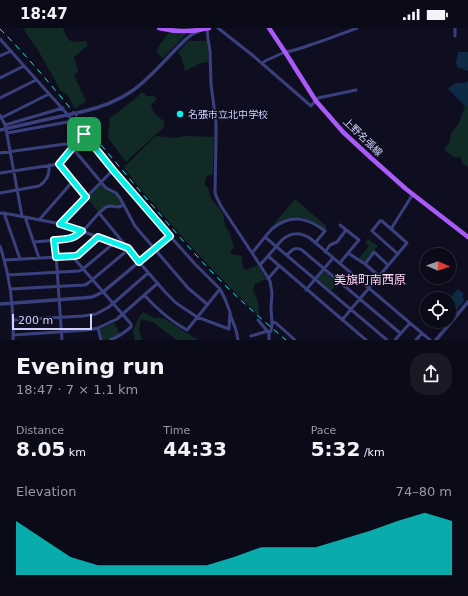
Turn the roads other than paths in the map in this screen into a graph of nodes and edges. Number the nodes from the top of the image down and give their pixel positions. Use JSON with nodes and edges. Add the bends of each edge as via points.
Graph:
{"nodes":[{"id":1,"x":159,"y":28,"type":"edge"},
{"id":2,"x":208,"y":28,"type":"edge"},
{"id":3,"x":218,"y":28,"type":"edge"},
{"id":4,"x":269,"y":28,"type":"edge"},
{"id":5,"x":356,"y":28,"type":"edge"},
{"id":6,"x":456,"y":28,"type":"edge"},
{"id":7,"x":170,"y":29,"type":"edge"},
{"id":8,"x":202,"y":30,"type":"junction"},
{"id":9,"x":455,"y":36,"type":"dead end"},
{"id":10,"x":0,"y":39,"type":"edge"},
{"id":11,"x":11,"y":50,"type":"junction"},
{"id":12,"x":285,"y":52,"type":"junction"},
{"id":13,"x":0,"y":56,"type":"edge"},
{"id":14,"x":262,"y":64,"type":"junction"},
{"id":15,"x":24,"y":66,"type":"junction"},
{"id":16,"x":0,"y":78,"type":"edge"},
{"id":17,"x":36,"y":80,"type":"junction"},
{"id":18,"x":356,"y":90,"type":"dead end"},
{"id":19,"x":49,"y":94,"type":"junction"},
{"id":20,"x":0,"y":98,"type":"edge"},
{"id":21,"x":316,"y":101,"type":"junction"},
{"id":22,"x":63,"y":108,"type":"junction"},
{"id":23,"x":1,"y":116,"type":"edge"},
{"id":24,"x":73,"y":121,"type":"junction"},
{"id":25,"x":6,"y":129,"type":"junction"},
{"id":26,"x":0,"y":130,"type":"edge"},
{"id":27,"x":84,"y":134,"type":"junction"},
{"id":28,"x":72,"y":148,"type":"junction"},
{"id":29,"x":10,"y":152,"type":"junction"},
{"id":30,"x":0,"y":153,"type":"edge"},
{"id":31,"x":59,"y":164,"type":"junction"},
{"id":32,"x":49,"y":165,"type":"junction"},
{"id":33,"x":14,"y":170,"type":"junction"},
{"id":34,"x":113,"y":170,"type":"junction"},
{"id":35,"x":0,"y":173,"type":"edge"},
{"id":36,"x":73,"y":181,"type":"junction"},
{"id":37,"x":100,"y":182,"type":"junction"},
{"id":38,"x":17,"y":190,"type":"junction"},
{"id":39,"x":0,"y":193,"type":"edge"},
{"id":40,"x":413,"y":194,"type":"junction"},
{"id":41,"x":86,"y":197,"type":"junction"},
{"id":42,"x":124,"y":205,"type":"junction"},
{"id":43,"x":2,"y":213,"type":"edge"},
{"id":44,"x":99,"y":213,"type":"junction"},
{"id":45,"x":23,"y":216,"type":"junction"},
{"id":46,"x":39,"y":220,"type":"junction"},
{"id":47,"x":60,"y":224,"type":"junction"},
{"id":48,"x":340,"y":225,"type":"dead end"},
{"id":49,"x":391,"y":229,"type":"junction"},
{"id":50,"x":346,"y":230,"type":"junction"},
{"id":51,"x":82,"y":231,"type":"junction"},
{"id":52,"x":170,"y":236,"type":"junction"},
{"id":53,"x":98,"y":237,"type":"junction"},
{"id":54,"x":265,"y":237,"type":"junction"},
{"id":55,"x":468,"y":237,"type":"edge"},
{"id":56,"x":54,"y":240,"type":"junction"},
{"id":57,"x":34,"y":242,"type":"junction"},
{"id":58,"x":114,"y":243,"type":"junction"},
{"id":59,"x":315,"y":243,"type":"junction"},
{"id":60,"x":0,"y":246,"type":"edge"},
{"id":61,"x":276,"y":246,"type":"junction"},
{"id":62,"x":128,"y":248,"type":"junction"},
{"id":63,"x":154,"y":248,"type":"junction"},
{"id":64,"x":326,"y":252,"type":"junction"},
{"id":65,"x":252,"y":253,"type":"junction"},
{"id":66,"x":348,"y":253,"type":"junction"},
{"id":67,"x":398,"y":254,"type":"junction"},
{"id":68,"x":287,"y":255,"type":"junction"},
{"id":69,"x":72,"y":256,"type":"junction"},
{"id":70,"x":268,"y":256,"type":"junction"},
{"id":71,"x":56,"y":257,"type":"junction"},
{"id":72,"x":39,"y":258,"type":"junction"},
{"id":73,"x":333,"y":258,"type":"junction"},
{"id":74,"x":20,"y":259,"type":"junction"},
{"id":75,"x":5,"y":260,"type":"junction"},
{"id":76,"x":139,"y":262,"type":"junction"},
{"id":77,"x":340,"y":263,"type":"junction"},
{"id":78,"x":365,"y":264,"type":"junction"},
{"id":79,"x":260,"y":265,"type":"junction"},
{"id":80,"x":388,"y":265,"type":"junction"},
{"id":81,"x":280,"y":266,"type":"junction"},
{"id":82,"x":83,"y":269,"type":"junction"},
{"id":83,"x":324,"y":269,"type":"junction"},
{"id":84,"x":57,"y":272,"type":"junction"},
{"id":85,"x":148,"y":273,"type":"junction"},
{"id":86,"x":8,"y":275,"type":"junction"},
{"id":87,"x":379,"y":276,"type":"junction"},
{"id":88,"x":268,"y":278,"type":"junction"},
{"id":89,"x":316,"y":279,"type":"junction"},
{"id":90,"x":93,"y":280,"type":"junction"},
{"id":91,"x":158,"y":284,"type":"junction"},
{"id":92,"x":58,"y":286,"type":"junction"},
{"id":93,"x":368,"y":288,"type":"junction"},
{"id":94,"x":11,"y":289,"type":"junction"},
{"id":95,"x":220,"y":289,"type":"junction"},
{"id":96,"x":306,"y":290,"type":"junction"},
{"id":97,"x":103,"y":292,"type":"junction"},
{"id":98,"x":144,"y":295,"type":"junction"},
{"id":99,"x":359,"y":299,"type":"junction"},
{"id":100,"x":59,"y":300,"type":"junction"},
{"id":101,"x":468,"y":302,"type":"edge"},
{"id":102,"x":12,"y":303,"type":"junction"},
{"id":103,"x":0,"y":304,"type":"edge"},
{"id":104,"x":114,"y":304,"type":"junction"},
{"id":105,"x":207,"y":304,"type":"junction"},
{"id":106,"x":350,"y":309,"type":"junction"},
{"id":107,"x":230,"y":312,"type":"junction"},
{"id":108,"x":123,"y":314,"type":"junction"},
{"id":109,"x":197,"y":317,"type":"junction"},
{"id":110,"x":60,"y":318,"type":"junction"},
{"id":111,"x":13,"y":320,"type":"junction"},
{"id":112,"x":258,"y":320,"type":"dead end"},
{"id":113,"x":342,"y":320,"type":"junction"},
{"id":114,"x":272,"y":322,"type":"junction"},
{"id":115,"x":410,"y":322,"type":"junction"},
{"id":116,"x":98,"y":328,"type":"junction"},
{"id":117,"x":61,"y":332,"type":"junction"},
{"id":118,"x":268,"y":332,"type":"junction"},
{"id":119,"x":422,"y":333,"type":"junction"},
{"id":120,"x":400,"y":334,"type":"junction"},
{"id":121,"x":13,"y":335,"type":"junction"},
{"id":122,"x":251,"y":336,"type":"dead end"},
{"id":123,"x":13,"y":340,"type":"edge"},
{"id":124,"x":62,"y":340,"type":"edge"},
{"id":125,"x":101,"y":340,"type":"edge"},
{"id":126,"x":110,"y":340,"type":"edge"},
{"id":127,"x":238,"y":340,"type":"edge"},
{"id":128,"x":269,"y":340,"type":"edge"},
{"id":129,"x":295,"y":340,"type":"edge"},
{"id":130,"x":366,"y":340,"type":"edge"},
{"id":131,"x":387,"y":340,"type":"edge"},
{"id":132,"x":395,"y":340,"type":"edge"},
{"id":133,"x":416,"y":340,"type":"edge"},
{"id":134,"x":430,"y":340,"type":"edge"},
{"id":135,"x":436,"y":340,"type":"edge"}],
"edges":[{"from":1,"to":7,"type":"main road"},
{"from":2,"to":8,"type":"main road"},
{"from":2,"to":65,"type":"street","via":[[216,124],[215,192],[221,206]]},
{"from":3,"to":14,"type":"street"},
{"from":4,"to":12,"type":"main road","name":"上野名張線"},
{"from":5,"to":12,"type":"street","via":[[327,40]]},
{"from":6,"to":9,"type":"street"},
{"from":7,"to":8,"type":"main road"},
{"from":8,"to":25,"type":"street","bridge":true,"via":[[191,35],[150,76],[117,100],[104,106]]},
{"from":10,"to":11,"type":"street"},
{"from":11,"to":13,"type":"street"},
{"from":11,"to":15,"type":"street"},
{"from":12,"to":14,"type":"street"},
{"from":12,"to":21,"type":"main road","name":"上野名張線"},
{"from":14,"to":21,"type":"street","via":[[311,106]]},
{"from":15,"to":16,"type":"street"},
{"from":15,"to":17,"type":"street"},
{"from":17,"to":19,"type":"street"},
{"from":17,"to":20,"type":"street"},
{"from":18,"to":21,"type":"street","via":[[318,98]]},
{"from":19,"to":22,"type":"street"},
{"from":19,"to":23,"type":"street"},
{"from":21,"to":40,"type":"main road","name":"上野名張線","via":[[370,158]]},
{"from":22,"to":24,"type":"street"},
{"from":22,"to":25,"type":"street"},
{"from":23,"to":25,"type":"street"},
{"from":24,"to":25,"type":"street"},
{"from":24,"to":27,"type":"street"},
{"from":25,"to":26,"type":"street"},
{"from":25,"to":29,"type":"street"},
{"from":27,"to":28,"type":"street"},
{"from":27,"to":34,"type":"street"},
{"from":28,"to":29,"type":"street","via":[[65,144]]},
{"from":28,"to":31,"type":"street"},
{"from":28,"to":37,"type":"street"},
{"from":29,"to":30,"type":"street"},
{"from":29,"to":33,"type":"street"},
{"from":31,"to":32,"type":"street"},
{"from":31,"to":36,"type":"street"},
{"from":32,"to":33,"type":"street"},
{"from":32,"to":38,"type":"street","via":[[47,179],[43,184]]},
{"from":33,"to":35,"type":"street"},
{"from":33,"to":38,"type":"street"},
{"from":34,"to":37,"type":"street"},
{"from":34,"to":52,"type":"street"},
{"from":36,"to":41,"type":"street"},
{"from":36,"to":46,"type":"street"},
{"from":37,"to":41,"type":"street"},
{"from":37,"to":42,"type":"street","via":[[108,190],[116,193]]},
{"from":38,"to":39,"type":"street"},
{"from":38,"to":45,"type":"street"},
{"from":40,"to":49,"type":"street"},
{"from":40,"to":55,"type":"main road","name":"上野名張線"},
{"from":41,"to":47,"type":"street"},
{"from":42,"to":44,"type":"street","via":[[107,206]]},
{"from":42,"to":63,"type":"street","via":[[135,226]]},
{"from":43,"to":45,"type":"street"},
{"from":43,"to":74,"type":"street"},
{"from":44,"to":51,"type":"street"},
{"from":44,"to":62,"type":"street"},
{"from":45,"to":46,"type":"street"},
{"from":45,"to":57,"type":"street"},
{"from":46,"to":47,"type":"street"},
{"from":47,"to":51,"type":"street"},
{"from":48,"to":50,"type":"street"},
{"from":49,"to":67,"type":"street","via":[[407,243]]},
{"from":49,"to":67,"type":"street","via":[[380,221],[372,231]]},
{"from":50,"to":64,"type":"street"},
{"from":50,"to":66,"type":"street","via":[[359,240]]},
{"from":51,"to":53,"type":"street"},
{"from":51,"to":56,"type":"street","via":[[73,238]]},
{"from":52,"to":63,"type":"street"},
{"from":52,"to":95,"type":"street"},
{"from":53,"to":58,"type":"street"},
{"from":53,"to":69,"type":"street","via":[[78,255]]},
{"from":54,"to":59,"type":"street","via":[[280,224],[300,219],[312,222],[326,231]]},
{"from":54,"to":61,"type":"street"},
{"from":54,"to":65,"type":"street"},
{"from":56,"to":57,"type":"street"},
{"from":56,"to":71,"type":"street"},
{"from":57,"to":72,"type":"street"},
{"from":58,"to":62,"type":"street"},
{"from":58,"to":82,"type":"street"},
{"from":59,"to":61,"type":"street","via":[[304,235],[294,234]]},
{"from":59,"to":64,"type":"street"},
{"from":60,"to":75,"type":"street"},
{"from":61,"to":68,"type":"street"},
{"from":61,"to":70,"type":"street"},
{"from":62,"to":76,"type":"street"},
{"from":62,"to":90,"type":"street"},
{"from":63,"to":76,"type":"street"},
{"from":63,"to":105,"type":"street","via":[[188,288]]},
{"from":64,"to":73,"type":"street"},
{"from":65,"to":79,"type":"street"},
{"from":66,"to":77,"type":"street"},
{"from":66,"to":78,"type":"street"},
{"from":67,"to":80,"type":"street"},
{"from":68,"to":83,"type":"street","via":[[294,249],[299,249]]},
{"from":68,"to":89,"type":"street"},
{"from":69,"to":71,"type":"street"},
{"from":69,"to":82,"type":"street"},
{"from":70,"to":79,"type":"street"},
{"from":70,"to":81,"type":"street"},
{"from":71,"to":72,"type":"street"},
{"from":71,"to":84,"type":"street"},
{"from":72,"to":74,"type":"street"},
{"from":73,"to":77,"type":"street"},
{"from":73,"to":83,"type":"street"},
{"from":74,"to":75,"type":"street"},
{"from":75,"to":86,"type":"street"},
{"from":76,"to":85,"type":"street"},
{"from":76,"to":97,"type":"street"},
{"from":77,"to":93,"type":"street"},
{"from":78,"to":80,"type":"street","via":[[374,252]]},
{"from":78,"to":87,"type":"street"},
{"from":79,"to":88,"type":"street"},
{"from":80,"to":87,"type":"street"},
{"from":81,"to":88,"type":"street"},
{"from":81,"to":96,"type":"street"},
{"from":82,"to":84,"type":"street"},
{"from":82,"to":90,"type":"street"},
{"from":83,"to":89,"type":"street"},
{"from":83,"to":99,"type":"street"},
{"from":84,"to":86,"type":"street"},
{"from":84,"to":92,"type":"street"},
{"from":85,"to":91,"type":"street"},
{"from":85,"to":104,"type":"street"},
{"from":86,"to":94,"type":"street"},
{"from":87,"to":93,"type":"street"},
{"from":88,"to":114,"type":"street","via":[[272,293]]},
{"from":89,"to":96,"type":"street"},
{"from":89,"to":106,"type":"street"},
{"from":90,"to":92,"type":"street","via":[[84,285]]},
{"from":90,"to":97,"type":"street"},
{"from":91,"to":98,"type":"street"},
{"from":91,"to":109,"type":"street","via":[[176,303]]},
{"from":92,"to":94,"type":"street"},
{"from":92,"to":100,"type":"street"},
{"from":93,"to":99,"type":"street"},
{"from":93,"to":115,"type":"street"},
{"from":94,"to":102,"type":"street"},
{"from":95,"to":105,"type":"street"},
{"from":95,"to":107,"type":"street"},
{"from":96,"to":113,"type":"street"},
{"from":97,"to":100,"type":"street","via":[[90,297]]},
{"from":97,"to":104,"type":"street"},
{"from":98,"to":108,"type":"street"},
{"from":98,"to":109,"type":"street","via":[[160,312],[187,330]]},
{"from":99,"to":106,"type":"street"},
{"from":99,"to":120,"type":"street"},
{"from":100,"to":102,"type":"street"},
{"from":100,"to":110,"type":"street"},
{"from":101,"to":135,"type":"street"},
{"from":102,"to":103,"type":"street"},
{"from":102,"to":111,"type":"street"},
{"from":104,"to":108,"type":"street"},
{"from":104,"to":110,"type":"street","via":[[93,315]]},
{"from":105,"to":109,"type":"street"},
{"from":106,"to":113,"type":"street"},
{"from":106,"to":131,"type":"street"},
{"from":107,"to":109,"type":"street","via":[[229,329]]},
{"from":107,"to":127,"type":"street"},
{"from":108,"to":116,"type":"street"},
{"from":108,"to":126,"type":"street","via":[[131,327],[122,335]]},
{"from":110,"to":111,"type":"street"},
{"from":110,"to":117,"type":"street"},
{"from":111,"to":121,"type":"street"},
{"from":112,"to":118,"type":"street"},
{"from":113,"to":130,"type":"street"},
{"from":114,"to":118,"type":"street","via":[[271,331]]},
{"from":114,"to":129,"type":"street"},
{"from":115,"to":119,"type":"street"},
{"from":115,"to":120,"type":"street"},
{"from":116,"to":117,"type":"street"},
{"from":116,"to":125,"type":"street"},
{"from":117,"to":121,"type":"street"},
{"from":117,"to":124,"type":"street"},
{"from":118,"to":122,"type":"street"},
{"from":118,"to":128,"type":"street"},
{"from":119,"to":133,"type":"street"},
{"from":119,"to":134,"type":"street"},
{"from":120,"to":132,"type":"street"},
{"from":121,"to":123,"type":"street"}]}
